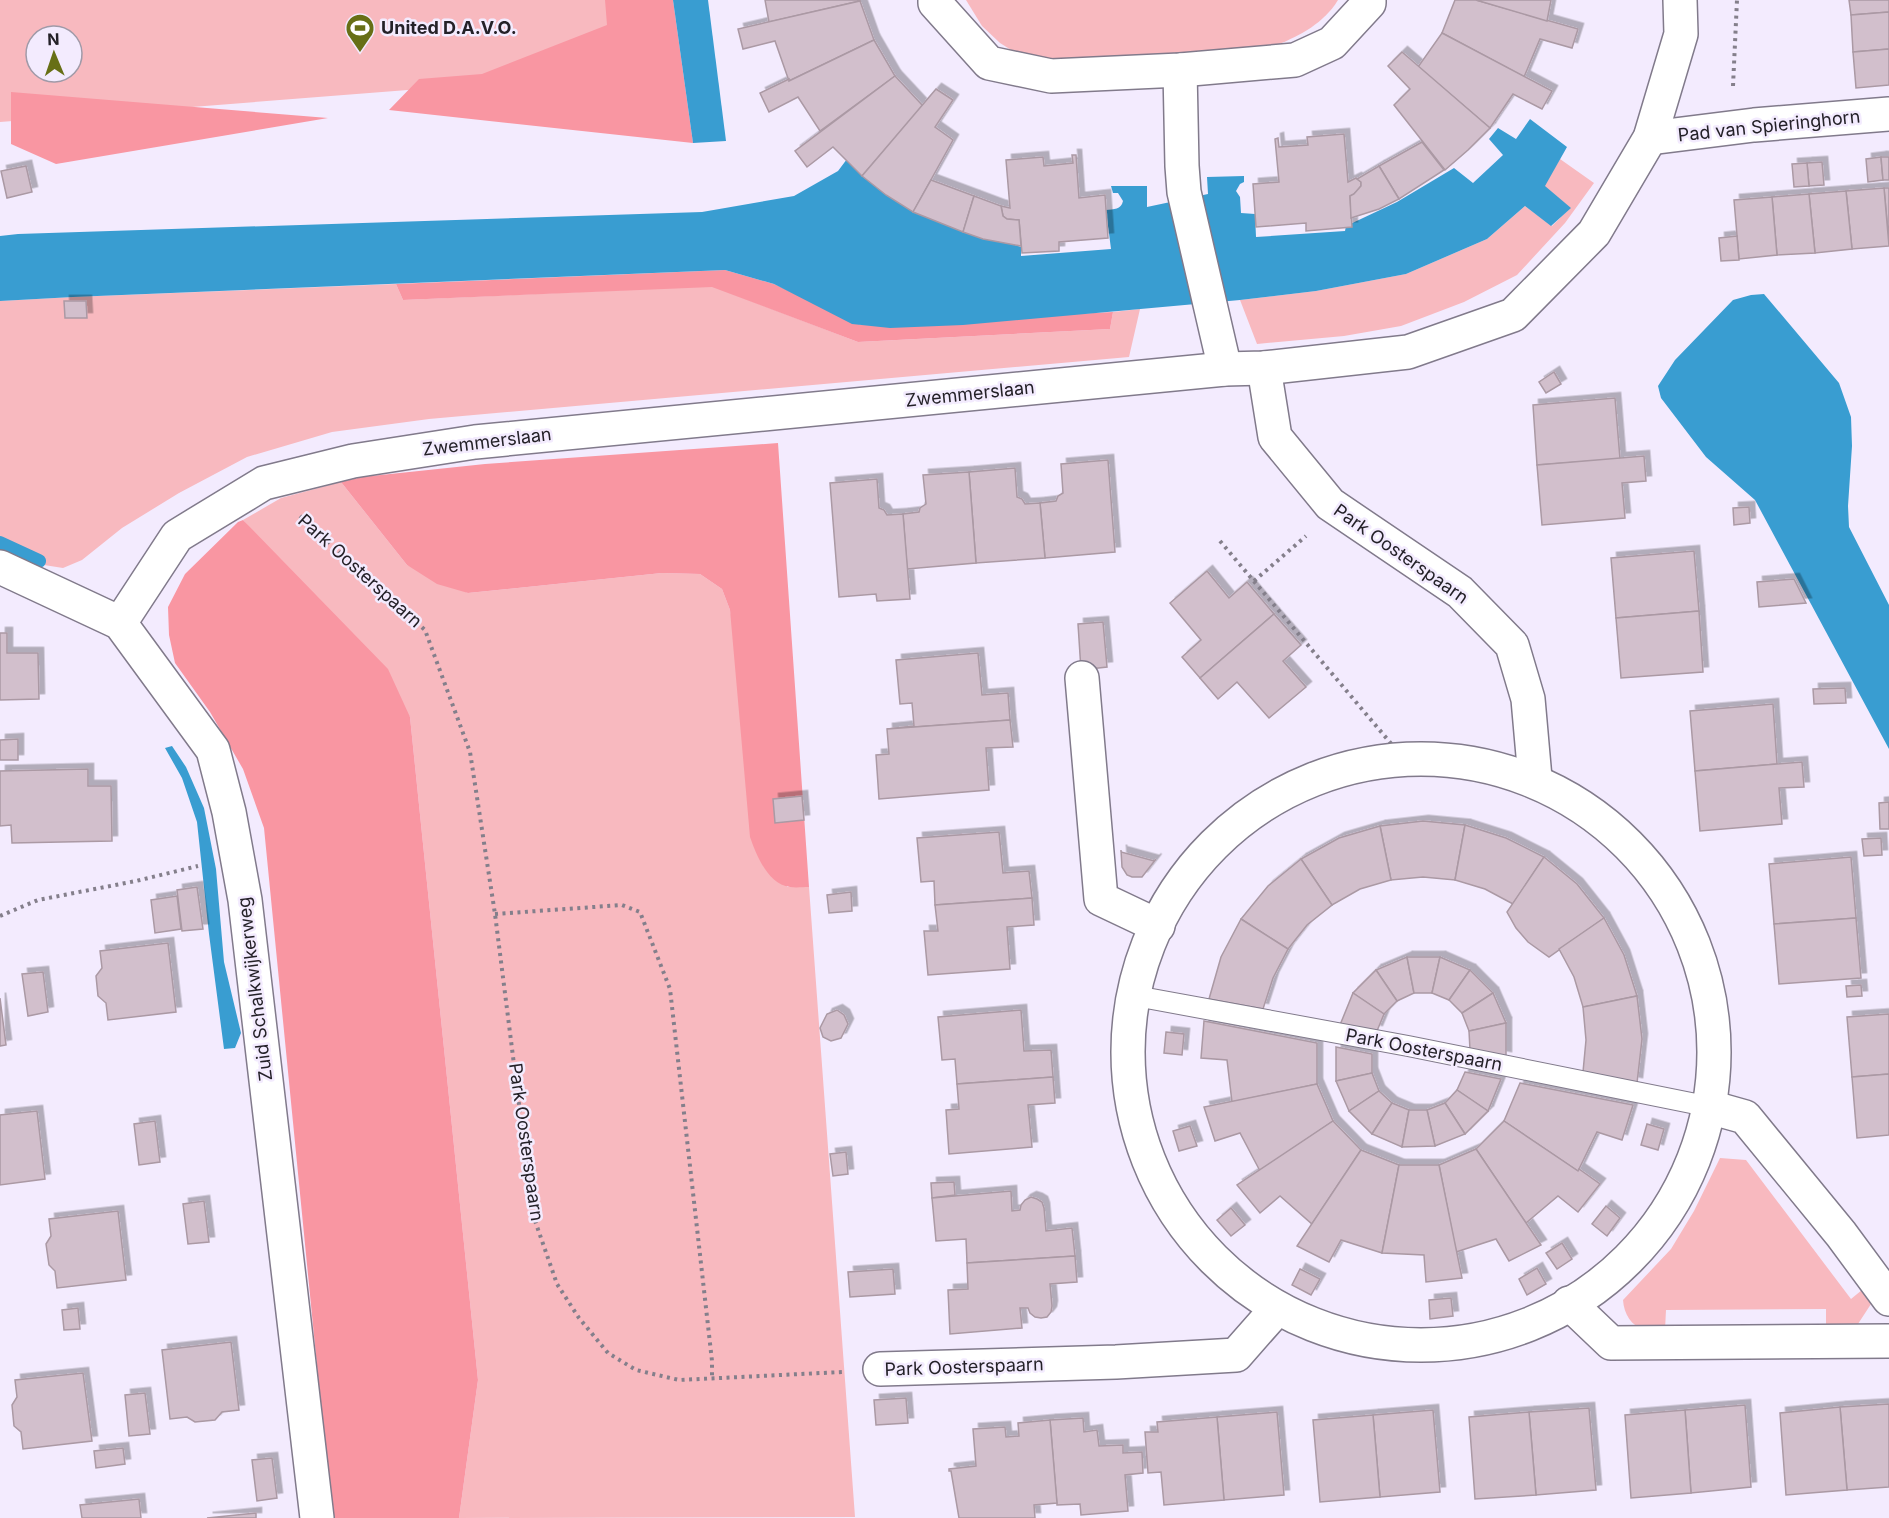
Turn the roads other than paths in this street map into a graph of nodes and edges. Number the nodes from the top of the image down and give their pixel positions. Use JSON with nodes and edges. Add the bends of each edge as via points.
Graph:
{"nodes":[{"id":1,"x":935,"y":0,"type":"edge"},
{"id":2,"x":1369,"y":0,"type":"edge"},
{"id":3,"x":1680,"y":0,"type":"edge"},
{"id":4,"x":1180,"y":70,"type":"junction"},
{"id":5,"x":1889,"y":114,"type":"edge"},
{"id":6,"x":1650,"y":138,"type":"junction"},
{"id":7,"x":1264,"y":368,"type":"junction"},
{"id":8,"x":1225,"y":369,"type":"junction"},
{"id":9,"x":0,"y":567,"type":"edge"},
{"id":10,"x":120,"y":623,"type":"junction"},
{"id":11,"x":1082,"y":678,"type":"dead end"},
{"id":12,"x":1535,"y":778,"type":"junction"},
{"id":13,"x":1158,"y":926,"type":"junction"},
{"id":14,"x":1140,"y":997,"type":"junction"},
{"id":15,"x":1706,"y":1106,"type":"junction"},
{"id":16,"x":1889,"y":1299,"type":"edge"},
{"id":17,"x":1569,"y":1303,"type":"junction"},
{"id":18,"x":1273,"y":1313,"type":"junction"},
{"id":19,"x":1889,"y":1341,"type":"edge"},
{"id":20,"x":880,"y":1370,"type":"road end"},
{"id":21,"x":317,"y":1518,"type":"edge"}],
"edges":[{"from":1,"to":4,"type":"street","via":[[989,63],[1051,75]]},
{"from":2,"to":4,"type":"street","via":[[1332,43],[1295,60]]},
{"from":3,"to":6,"type":"street","name":"Zwemmerslaan","via":[[1681,33]]},
{"from":4,"to":8,"type":"street","via":[[1184,192]]},
{"from":5,"to":6,"type":"street","name":"Pad van Spieringhorn"},
{"from":6,"to":7,"type":"street","name":"Zwemmerslaan","via":[[1594,233],[1513,315],[1408,352]]},
{"from":7,"to":8,"type":"street","name":"Zwemmerslaan"},
{"from":7,"to":12,"type":"street","name":"Park Oosterspaarn","via":[[1275,437],[1329,504],[1460,592],[1512,645],[1528,699]]},
{"from":8,"to":10,"type":"street","name":"Zwemmerslaan","via":[[475,442],[353,460],[264,483],[177,536]]},
{"from":9,"to":10,"type":"street","name":"Zuid Schalkwijkerweg"},
{"from":10,"to":21,"type":"street","name":"Zuid Schalkwijkerweg","via":[[213,750],[229,812],[247,912]]},
{"from":11,"to":13,"type":"street","via":[[1101,899]]},
{"from":12,"to":13,"type":"street","via":[[1485,762],[1399,753],[1311,775],[1258,806],[1214,846]]},
{"from":12,"to":15,"type":"street","via":[[1597,815],[1644,858],[1671,898],[1691,940],[1706,995],[1711,1081]]},
{"from":13,"to":14,"type":"street"},
{"from":14,"to":15,"type":"lane","name":"Park Oosterspaarn"},
{"from":14,"to":18,"type":"street","via":[[1135,1083],[1142,1132],[1155,1176],[1174,1212],[1195,1239],[1232,1280]]},
{"from":15,"to":16,"type":"street","name":"Park Oosterspaarn","via":[[1746,1117]]},
{"from":15,"to":17,"type":"street","via":[[1668,1204],[1627,1260]]},
{"from":17,"to":18,"type":"street","via":[[1514,1336],[1453,1353],[1368,1348]]},
{"from":17,"to":19,"type":"street","via":[[1611,1343]]},
{"from":18,"to":20,"type":"street","name":"Park Oosterspaarn","via":[[1236,1355]]}]}
